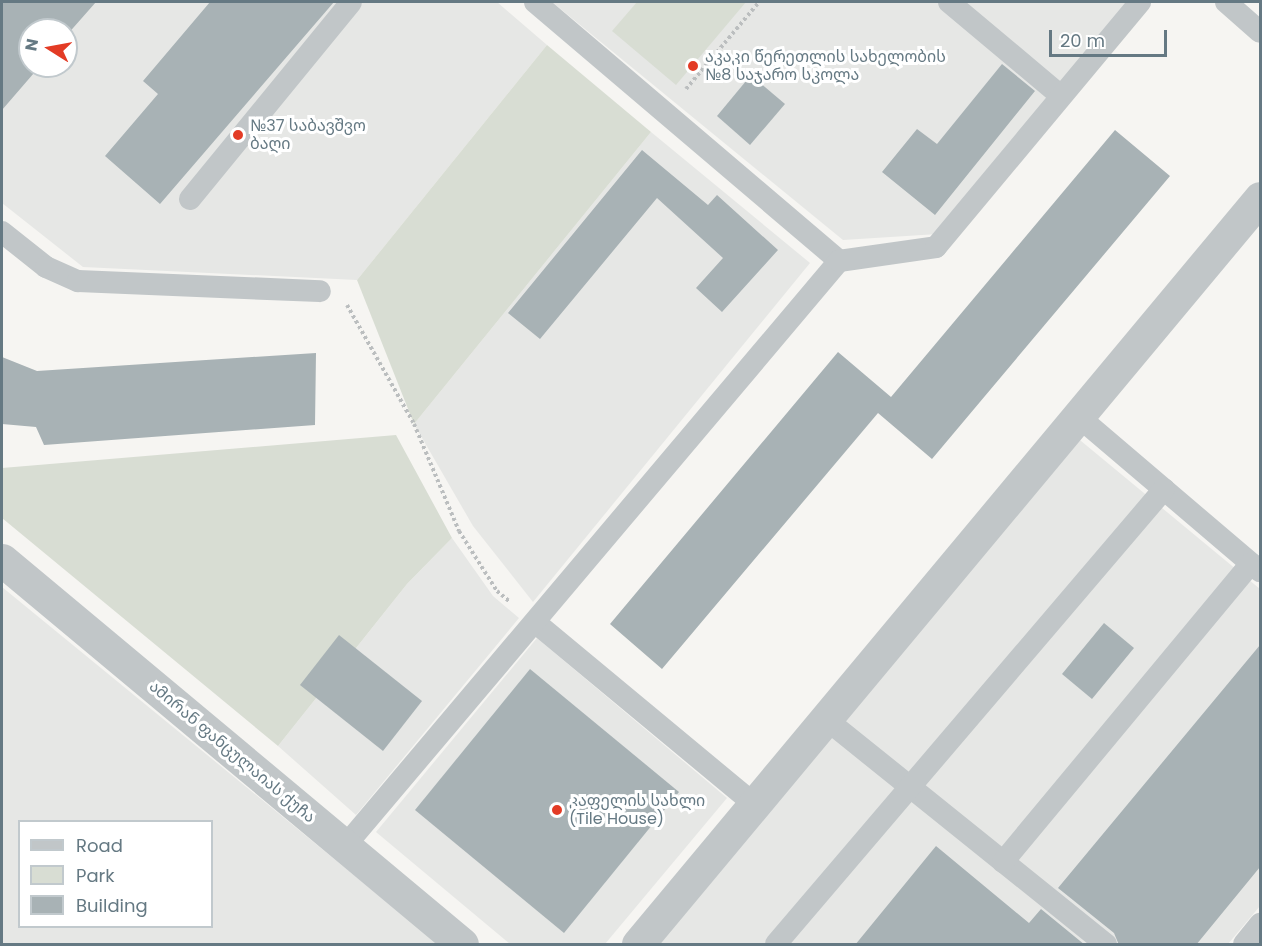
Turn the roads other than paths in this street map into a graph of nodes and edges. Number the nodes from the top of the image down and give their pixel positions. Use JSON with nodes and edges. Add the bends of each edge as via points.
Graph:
{"nodes":[{"id":1,"x":351,"y":2,"type":"edge"},
{"id":2,"x":535,"y":2,"type":"edge"},
{"id":3,"x":949,"y":2,"type":"edge"},
{"id":4,"x":1140,"y":2,"type":"edge"},
{"id":5,"x":1226,"y":2,"type":"edge"},
{"id":6,"x":1260,"y":32,"type":"edge"},
{"id":7,"x":1060,"y":96,"type":"junction"},
{"id":8,"x":1260,"y":198,"type":"edge"},
{"id":9,"x":190,"y":199,"type":"dead end"},
{"id":10,"x":2,"y":232,"type":"edge"},
{"id":11,"x":839,"y":261,"type":"junction"},
{"id":12,"x":320,"y":291,"type":"road end"},
{"id":13,"x":1079,"y":417,"type":"junction"},
{"id":14,"x":1164,"y":489,"type":"junction"},
{"id":15,"x":2,"y":560,"type":"edge"},
{"id":16,"x":1256,"y":567,"type":"edge"},
{"id":17,"x":536,"y":623,"type":"junction"},
{"id":18,"x":827,"y":720,"type":"junction"},
{"id":19,"x":910,"y":787,"type":"junction"},
{"id":20,"x":755,"y":805,"type":"junction"},
{"id":21,"x":345,"y":846,"type":"junction"},
{"id":22,"x":1003,"y":862,"type":"junction"},
{"id":23,"x":1260,"y":924,"type":"edge"},
{"id":24,"x":462,"y":945,"type":"edge"},
{"id":25,"x":638,"y":945,"type":"edge"},
{"id":26,"x":776,"y":945,"type":"edge"},
{"id":27,"x":1106,"y":945,"type":"edge"},
{"id":28,"x":1244,"y":945,"type":"edge"}],
"edges":[{"from":1,"to":9,"type":"lane"},
{"from":2,"to":11,"type":"lane"},
{"from":3,"to":7,"type":"lane"},
{"from":4,"to":7,"type":"lane"},
{"from":5,"to":6,"type":"lane"},
{"from":7,"to":11,"type":"lane","via":[[936,247]]},
{"from":8,"to":13,"type":"street"},
{"from":10,"to":12,"type":"lane","via":[[46,267],[78,281]]},
{"from":11,"to":17,"type":"lane"},
{"from":13,"to":14,"type":"lane"},
{"from":13,"to":18,"type":"street"},
{"from":14,"to":16,"type":"lane"},
{"from":14,"to":19,"type":"lane"},
{"from":15,"to":21,"type":"street","name":"ამირან ფანცულაიას ქუჩა"},
{"from":16,"to":22,"type":"lane"},
{"from":17,"to":20,"type":"lane"},
{"from":17,"to":21,"type":"lane"},
{"from":18,"to":19,"type":"lane"},
{"from":18,"to":20,"type":"street"},
{"from":19,"to":22,"type":"lane"},
{"from":19,"to":26,"type":"lane"},
{"from":20,"to":25,"type":"street"},
{"from":21,"to":24,"type":"street","name":"ამირან ფანცულაიას ქუჩა"},
{"from":22,"to":27,"type":"lane"},
{"from":23,"to":28,"type":"lane"}]}
